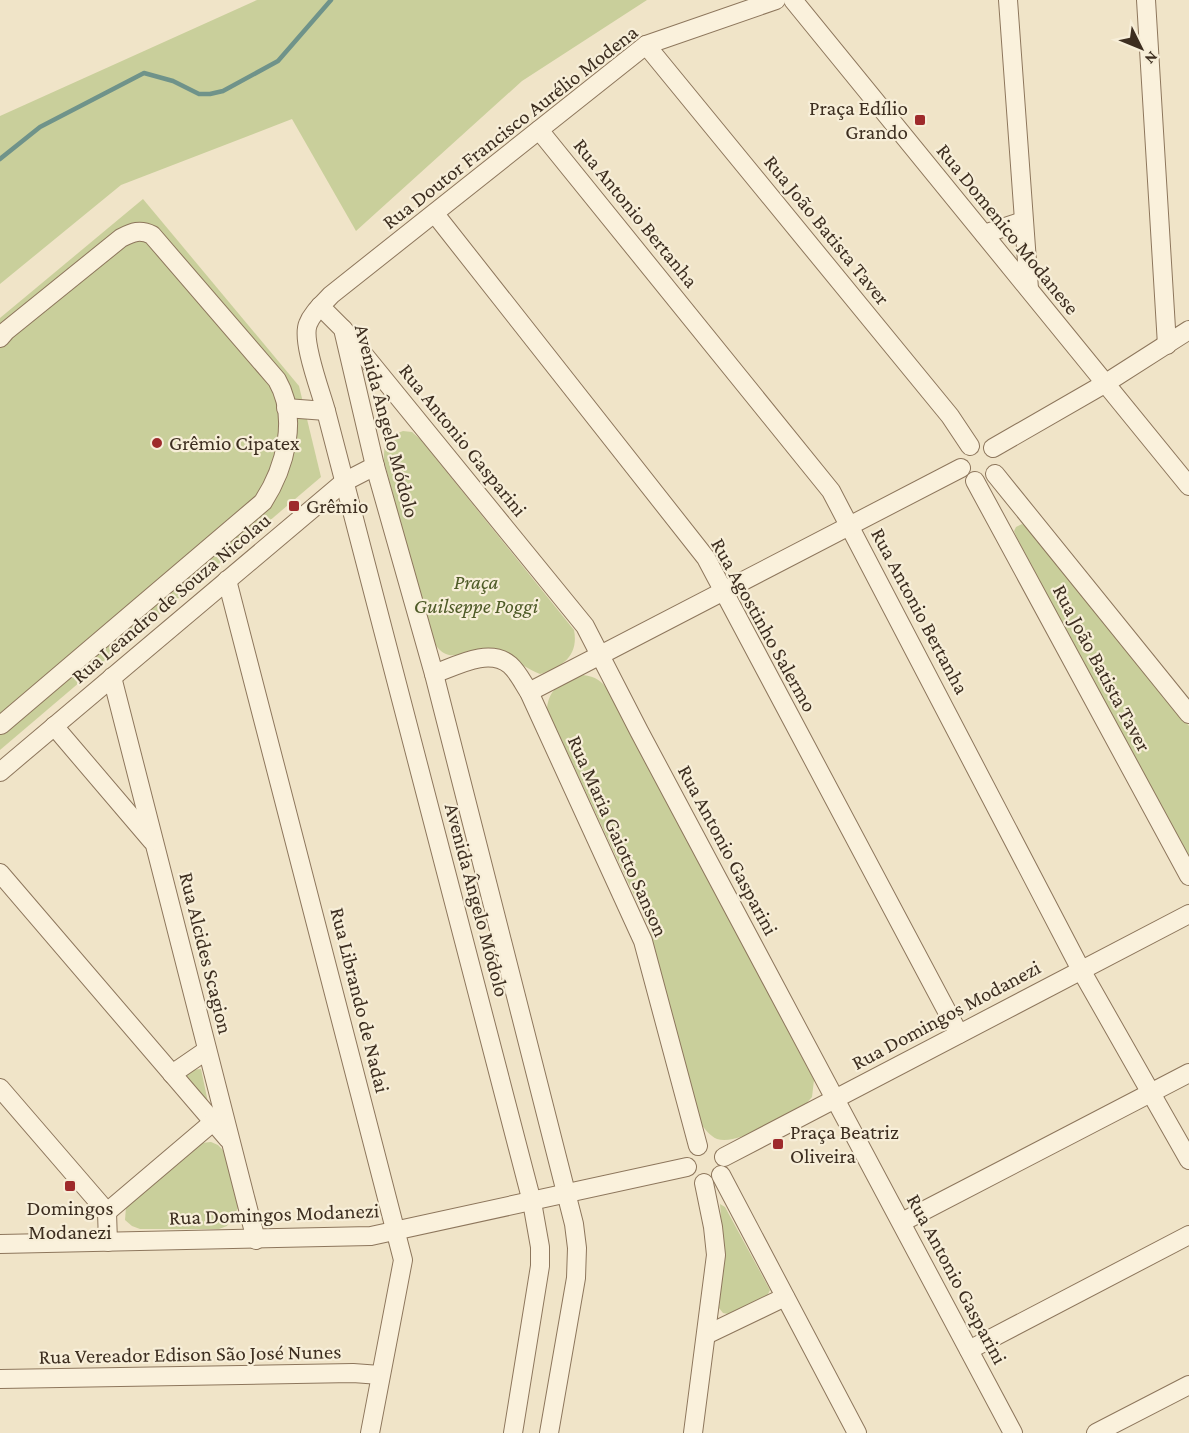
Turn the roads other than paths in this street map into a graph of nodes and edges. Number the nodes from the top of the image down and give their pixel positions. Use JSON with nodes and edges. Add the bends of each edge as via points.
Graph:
{"nodes":[{"id":1,"x":776,"y":0,"type":"edge"},
{"id":2,"x":793,"y":0,"type":"edge"},
{"id":3,"x":1008,"y":0,"type":"edge"},
{"id":4,"x":1146,"y":0,"type":"edge"},
{"id":5,"x":646,"y":45,"type":"junction"},
{"id":6,"x":539,"y":130,"type":"junction"},
{"id":7,"x":435,"y":214,"type":"junction"},
{"id":8,"x":1023,"y":221,"type":"junction"},
{"id":9,"x":984,"y":234,"type":"junction"},
{"id":10,"x":1029,"y":289,"type":"junction"},
{"id":11,"x":321,"y":306,"type":"junction"},
{"id":12,"x":343,"y":329,"type":"junction"},
{"id":13,"x":1189,"y":330,"type":"edge"},
{"id":14,"x":0,"y":338,"type":"edge"},
{"id":15,"x":1167,"y":345,"type":"junction"},
{"id":16,"x":1106,"y":383,"type":"junction"},
{"id":17,"x":286,"y":408,"type":"junction"},
{"id":18,"x":326,"y":411,"type":"junction"},
{"id":19,"x":970,"y":446,"type":"junction"},
{"id":20,"x":993,"y":448,"type":"junction"},
{"id":21,"x":375,"y":466,"type":"junction"},
{"id":22,"x":961,"y":468,"type":"junction"},
{"id":23,"x":995,"y":474,"type":"junction"},
{"id":24,"x":975,"y":481,"type":"junction"},
{"id":25,"x":344,"y":482,"type":"junction"},
{"id":26,"x":1189,"y":486,"type":"edge"},
{"id":27,"x":1025,"y":512,"type":"junction"},
{"id":28,"x":850,"y":525,"type":"junction"},
{"id":29,"x":1001,"y":531,"type":"junction"},
{"id":30,"x":227,"y":580,"type":"junction"},
{"id":31,"x":725,"y":590,"type":"junction"},
{"id":32,"x":600,"y":655,"type":"junction"},
{"id":33,"x":434,"y":674,"type":"junction"},
{"id":34,"x":112,"y":677,"type":"junction"},
{"id":35,"x":529,"y":692,"type":"junction"},
{"id":36,"x":1189,"y":714,"type":"edge"},
{"id":37,"x":1,"y":726,"type":"edge"},
{"id":38,"x":54,"y":726,"type":"junction"},
{"id":39,"x":0,"y":772,"type":"edge"},
{"id":40,"x":155,"y":844,"type":"junction"},
{"id":41,"x":0,"y":873,"type":"edge"},
{"id":42,"x":1189,"y":876,"type":"edge"},
{"id":43,"x":1189,"y":914,"type":"edge"},
{"id":44,"x":1082,"y":970,"type":"junction"},
{"id":45,"x":959,"y":1034,"type":"junction"},
{"id":46,"x":207,"y":1050,"type":"junction"},
{"id":47,"x":1189,"y":1073,"type":"edge"},
{"id":48,"x":172,"y":1074,"type":"junction"},
{"id":49,"x":0,"y":1088,"type":"edge"},
{"id":50,"x":1151,"y":1093,"type":"junction"},
{"id":51,"x":834,"y":1099,"type":"junction"},
{"id":52,"x":213,"y":1122,"type":"junction"},
{"id":53,"x":231,"y":1143,"type":"junction"},
{"id":54,"x":698,"y":1146,"type":"junction"},
{"id":55,"x":724,"y":1157,"type":"junction"},
{"id":56,"x":1189,"y":1160,"type":"edge"},
{"id":57,"x":687,"y":1167,"type":"junction"},
{"id":58,"x":721,"y":1175,"type":"junction"},
{"id":59,"x":704,"y":1183,"type":"junction"},
{"id":60,"x":567,"y":1193,"type":"junction"},
{"id":61,"x":532,"y":1202,"type":"junction"},
{"id":62,"x":107,"y":1212,"type":"junction"},
{"id":63,"x":902,"y":1222,"type":"junction"},
{"id":64,"x":395,"y":1231,"type":"junction"},
{"id":65,"x":1189,"y":1235,"type":"edge"},
{"id":66,"x":256,"y":1240,"type":"junction"},
{"id":67,"x":108,"y":1242,"type":"junction"},
{"id":68,"x":0,"y":1244,"type":"edge"},
{"id":69,"x":785,"y":1297,"type":"junction"},
{"id":70,"x":706,"y":1335,"type":"junction"},
{"id":71,"x":969,"y":1350,"type":"junction"},
{"id":72,"x":380,"y":1375,"type":"junction"},
{"id":73,"x":0,"y":1379,"type":"edge"},
{"id":74,"x":1189,"y":1385,"type":"edge"},
{"id":75,"x":696,"y":1430,"type":"edge"},
{"id":76,"x":370,"y":1433,"type":"edge"},
{"id":77,"x":513,"y":1433,"type":"edge"},
{"id":78,"x":549,"y":1433,"type":"edge"},
{"id":79,"x":857,"y":1433,"type":"edge"},
{"id":80,"x":1013,"y":1433,"type":"edge"},
{"id":81,"x":1096,"y":1433,"type":"edge"}],
"edges":[{"from":1,"to":5,"type":"street","name":"Rua Doutor Francisco Aurélio Modena"},
{"from":2,"to":9,"type":"street","name":"Rua Domenico Modanese"},
{"from":3,"to":8,"type":"street"},
{"from":4,"to":15,"type":"street"},
{"from":5,"to":6,"type":"street","name":"Rua Doutor Francisco Aurélio Modena"},
{"from":5,"to":19,"type":"street","name":"Rua João Batista Taver","via":[[950,416]]},
{"from":6,"to":7,"type":"street","name":"Rua Doutor Francisco Aurélio Modena"},
{"from":6,"to":28,"type":"street","name":"Rua Antonio Bertanha","via":[[831,491]]},
{"from":7,"to":11,"type":"street","name":"Rua Doutor Francisco Aurélio Modena"},
{"from":7,"to":31,"type":"street","name":"Rua Agostinho Salermo","via":[[706,558]]},
{"from":8,"to":9,"type":"street"},
{"from":8,"to":10,"type":"street"},
{"from":9,"to":10,"type":"street","name":"Rua Domenico Modanese"},
{"from":10,"to":16,"type":"street","name":"Rua Domenico Modanese"},
{"from":11,"to":12,"type":"street","name":"Avenida Ângelo Módolo"},
{"from":11,"to":18,"type":"street","name":"Avenida Ângelo Módolo","via":[[307,326],[305,338]]},
{"from":12,"to":21,"type":"street","name":"Avenida Ângelo Módolo"},
{"from":12,"to":32,"type":"street","name":"Rua Antonio Gasparini","via":[[585,626]]},
{"from":13,"to":15,"type":"street"},
{"from":14,"to":17,"type":"street","via":[[121,238],[143,231],[152,236],[277,380]]},
{"from":15,"to":16,"type":"street"},
{"from":16,"to":20,"type":"street"},
{"from":16,"to":26,"type":"street","name":"Rua Domenico Modanese"},
{"from":17,"to":18,"type":"street"},
{"from":17,"to":37,"type":"street","via":[[284,457],[262,502]]},
{"from":18,"to":25,"type":"street","name":"Avenida Ângelo Módolo"},
{"from":19,"to":20,"type":"street","via":[[981,443]]},
{"from":19,"to":22,"type":"street","via":[[962,455]]},
{"from":20,"to":23,"type":"street","via":[[999,458]]},
{"from":21,"to":25,"type":"street","name":"Rua Leandro de Souza Nicolau"},
{"from":21,"to":33,"type":"street","name":"Avenida Ângelo Módolo"},
{"from":22,"to":24,"type":"street"},
{"from":22,"to":28,"type":"street"},
{"from":23,"to":24,"type":"street","via":[[986,481]]},
{"from":23,"to":27,"type":"street"},
{"from":24,"to":29,"type":"street","name":"Rua João Batista Taver"},
{"from":25,"to":30,"type":"street","name":"Rua Leandro de Souza Nicolau"},
{"from":25,"to":61,"type":"street","name":"Avenida Ângelo Módolo"},
{"from":27,"to":29,"type":"street"},
{"from":27,"to":36,"type":"street"},
{"from":28,"to":31,"type":"street"},
{"from":28,"to":44,"type":"street","name":"Rua Antonio Bertanha"},
{"from":29,"to":42,"type":"street","name":"Rua João Batista Taver"},
{"from":30,"to":34,"type":"street","name":"Rua Leandro de Souza Nicolau"},
{"from":30,"to":64,"type":"street","name":"Rua Librando de Nadai"},
{"from":31,"to":32,"type":"street"},
{"from":31,"to":45,"type":"street","name":"Rua Agostinho Salermo","via":[[780,701]]},
{"from":32,"to":35,"type":"street"},
{"from":32,"to":51,"type":"street","name":"Rua Antonio Gasparini"},
{"from":33,"to":35,"type":"street","name":"Rua Maria Gaiotto Sanson","via":[[480,658],[495,658],[509,664]]},
{"from":33,"to":60,"type":"street","name":"Avenida Ângelo Módolo"},
{"from":34,"to":38,"type":"street","name":"Rua Leandro de Souza Nicolau"},
{"from":34,"to":40,"type":"street","name":"Rua Alcides Scagion"},
{"from":35,"to":54,"type":"street","name":"Rua Maria Gaiotto Sanson","via":[[643,941]]},
{"from":38,"to":39,"type":"street","name":"Rua Leandro de Souza Nicolau"},
{"from":38,"to":40,"type":"street"},
{"from":40,"to":46,"type":"street","name":"Rua Alcides Scagion"},
{"from":41,"to":48,"type":"street"},
{"from":43,"to":44,"type":"street","name":"Rua Domingos Modanezi"},
{"from":44,"to":45,"type":"street","name":"Rua Domingos Modanezi"},
{"from":44,"to":50,"type":"street","name":"Rua Antonio Bertanha"},
{"from":45,"to":51,"type":"street","name":"Rua Domingos Modanezi"},
{"from":46,"to":48,"type":"street"},
{"from":46,"to":53,"type":"street","name":"Rua Alcides Scagion"},
{"from":47,"to":50,"type":"street"},
{"from":48,"to":52,"type":"street"},
{"from":49,"to":62,"type":"street"},
{"from":50,"to":56,"type":"street","name":"Rua Antonio Bertanha"},
{"from":50,"to":63,"type":"street"},
{"from":51,"to":55,"type":"street","name":"Rua Domingos Modanezi"},
{"from":51,"to":63,"type":"street","name":"Rua Antonio Gasparini"},
{"from":52,"to":53,"type":"street"},
{"from":52,"to":62,"type":"street"},
{"from":53,"to":66,"type":"street","name":"Rua Alcides Scagion"},
{"from":54,"to":55,"type":"street","via":[[710,1145]]},
{"from":54,"to":57,"type":"street","via":[[689,1155]]},
{"from":55,"to":58,"type":"street"},
{"from":57,"to":59,"type":"street","via":[[693,1178]]},
{"from":57,"to":60,"type":"street","name":"Rua Domingos Modanezi"},
{"from":58,"to":59,"type":"street"},
{"from":58,"to":69,"type":"street"},
{"from":59,"to":70,"type":"street","via":[[716,1255]]},
{"from":60,"to":61,"type":"street","name":"Rua Domingos Modanezi"},
{"from":60,"to":78,"type":"street","name":"Avenida Ângelo Módolo","via":[[577,1248],[576,1278]]},
{"from":61,"to":64,"type":"street","name":"Rua Domingos Modanezi"},
{"from":61,"to":77,"type":"street","name":"Avenida Ângelo Módolo","via":[[540,1266]]},
{"from":62,"to":67,"type":"street"},
{"from":63,"to":71,"type":"street","name":"Rua Antonio Gasparini"},
{"from":64,"to":66,"type":"street","name":"Rua Domingos Modanezi","via":[[371,1236]]},
{"from":64,"to":72,"type":"street","name":"Rua Librando de Nadai","via":[[402,1260]]},
{"from":65,"to":71,"type":"street"},
{"from":66,"to":67,"type":"street","name":"Rua Domingos Modanezi"},
{"from":67,"to":68,"type":"street","name":"Rua Domingos Modanezi"},
{"from":69,"to":70,"type":"street"},
{"from":69,"to":79,"type":"street"},
{"from":70,"to":75,"type":"street"},
{"from":71,"to":80,"type":"street","name":"Rua Antonio Gasparini"},
{"from":72,"to":73,"type":"street","name":"Rua Vereador Edison São José Nunes"},
{"from":72,"to":76,"type":"street","name":"Rua Librando de Nadai"},
{"from":74,"to":81,"type":"street"}]}
